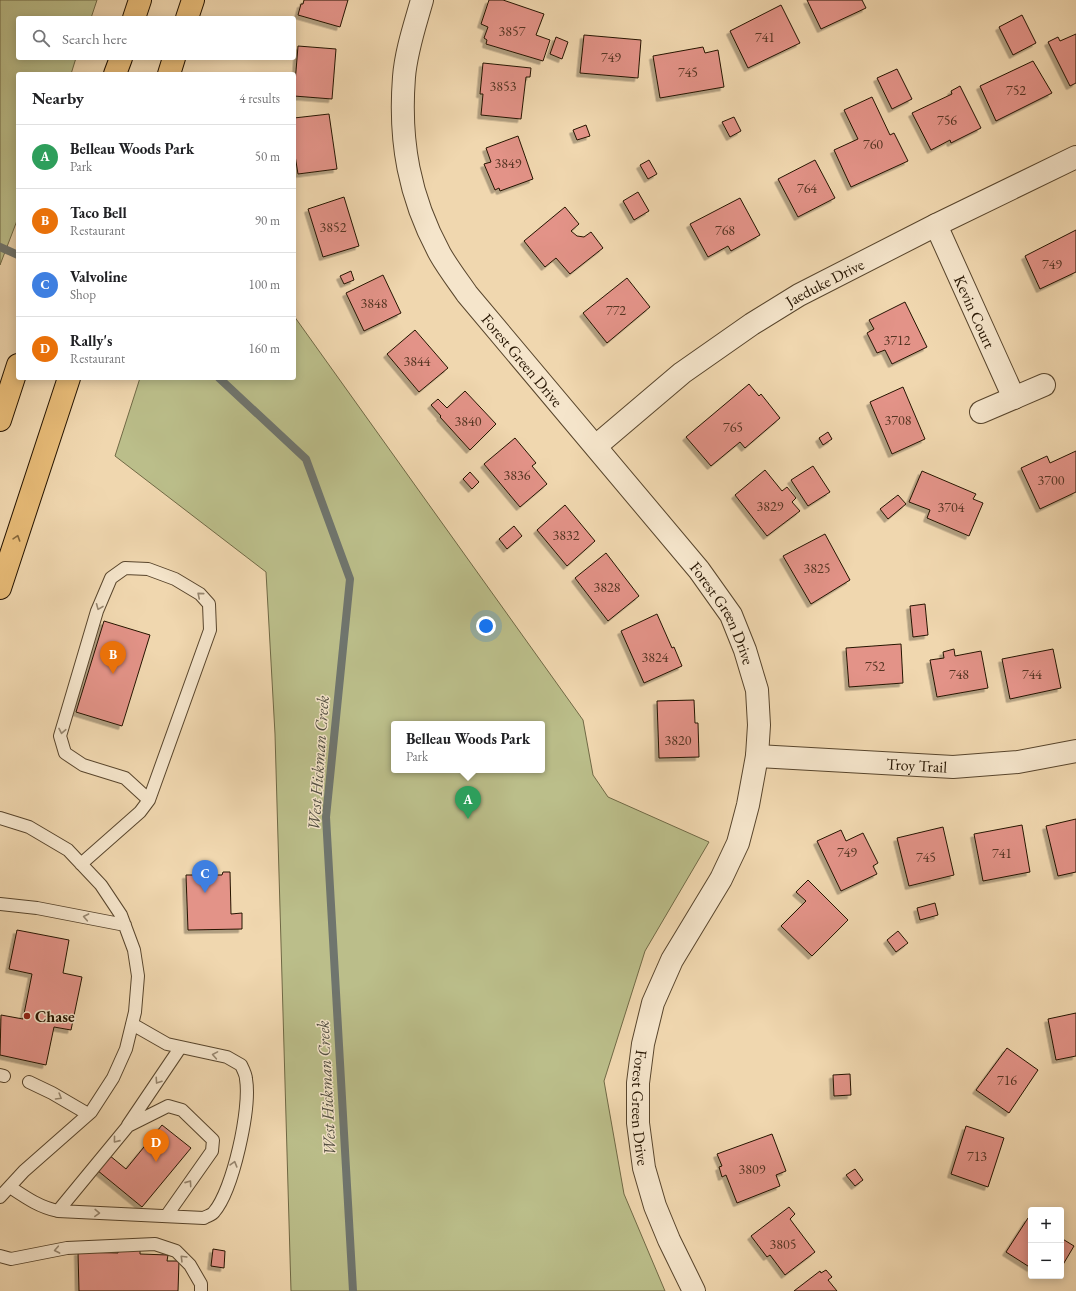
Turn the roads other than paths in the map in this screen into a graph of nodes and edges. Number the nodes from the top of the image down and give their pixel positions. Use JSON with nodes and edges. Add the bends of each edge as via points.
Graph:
{"nodes":[{"id":1,"x":140,"y":0,"type":"edge"},
{"id":2,"x":193,"y":0,"type":"edge"},
{"id":3,"x":422,"y":0,"type":"edge"},
{"id":4,"x":135,"y":16,"type":"edge"},
{"id":5,"x":188,"y":16,"type":"edge"},
{"id":6,"x":120,"y":60,"type":"edge"},
{"id":7,"x":173,"y":60,"type":"edge"},
{"id":8,"x":117,"y":72,"type":"edge"},
{"id":9,"x":170,"y":72,"type":"edge"},
{"id":10,"x":1076,"y":157,"type":"edge"},
{"id":11,"x":936,"y":225,"type":"junction"},
{"id":12,"x":16,"y":371,"type":"edge"},
{"id":13,"x":68,"y":380,"type":"edge"},
{"id":14,"x":1044,"y":386,"type":"dead end"},
{"id":15,"x":1014,"y":398,"type":"junction"},
{"id":16,"x":3,"y":411,"type":"edge"},
{"id":17,"x":981,"y":412,"type":"dead end"},
{"id":18,"x":596,"y":446,"type":"junction"},
{"id":19,"x":0,"y":588,"type":"edge"},
{"id":20,"x":1076,"y":752,"type":"edge"},
{"id":21,"x":756,"y":756,"type":"junction"},
{"id":22,"x":149,"y":800,"type":"junction"},
{"id":23,"x":0,"y":818,"type":"edge"},
{"id":24,"x":80,"y":864,"type":"junction"},
{"id":25,"x":0,"y":904,"type":"edge"},
{"id":26,"x":125,"y":925,"type":"junction"},
{"id":27,"x":132,"y":1024,"type":"junction"},
{"id":28,"x":180,"y":1048,"type":"junction"},
{"id":29,"x":29,"y":1082,"type":"dead end"},
{"id":30,"x":88,"y":1114,"type":"junction"},
{"id":31,"x":128,"y":1126,"type":"junction"},
{"id":32,"x":10,"y":1187,"type":"junction"},
{"id":33,"x":0,"y":1197,"type":"edge"},
{"id":34,"x":58,"y":1211,"type":"junction"},
{"id":35,"x":167,"y":1215,"type":"junction"},
{"id":36,"x":0,"y":1256,"type":"edge"},
{"id":37,"x":202,"y":1291,"type":"edge"},
{"id":38,"x":694,"y":1291,"type":"edge"}],
"edges":[{"from":1,"to":4,"type":"main road"},
{"from":2,"to":5,"type":"main road"},
{"from":3,"to":18,"type":"street","name":"Forest Green Drive","via":[[404,77],[404,149],[419,207],[440,254],[467,294]]},
{"from":6,"to":8,"type":"main road"},
{"from":7,"to":9,"type":"main road"},
{"from":10,"to":11,"type":"street","name":"Jaeduke Drive"},
{"from":11,"to":15,"type":"street","name":"Kevin Court"},
{"from":11,"to":18,"type":"street","name":"Jaeduke Drive","via":[[799,295],[752,324],[682,373]]},
{"from":12,"to":16,"type":"main road"},
{"from":19,"to":13,"type":"main road","one_way":true},
{"from":14,"to":15,"type":"street"},
{"from":15,"to":17,"type":"street"},
{"from":18,"to":21,"type":"street","name":"Forest Green Drive","via":[[699,570],[731,615],[757,690],[759,725]]},
{"from":20,"to":21,"type":"street","name":"Troy Trail","via":[[1018,762],[953,767]]},
{"from":21,"to":38,"type":"street","name":"Forest Green Drive","via":[[748,805],[738,843],[721,879],[672,960],[653,1003],[643,1044],[638,1083],[638,1123],[644,1168],[652,1198]]},
{"from":22,"to":22,"type":"lane","one_way":true,"via":[[210,630],[209,604],[200,594],[175,579],[148,569],[125,568],[111,578],[97,611],[60,736],[65,753],[83,765],[125,778]]},
{"from":22,"to":24,"type":"lane","via":[[140,812]]},
{"from":23,"to":24,"type":"lane","via":[[29,827],[68,850]]},
{"from":24,"to":26,"type":"lane","via":[[101,885]]},
{"from":26,"to":25,"type":"lane","one_way":true,"via":[[37,908]]},
{"from":26,"to":27,"type":"lane","via":[[134,950],[138,976]]},
{"from":27,"to":28,"type":"lane","via":[[167,1044]]},
{"from":27,"to":30,"type":"lane","via":[[126,1049],[113,1078]]},
{"from":28,"to":31,"type":"lane","one_way":true},
{"from":35,"to":28,"type":"lane","one_way":true,"via":[[204,1218],[214,1213],[230,1178],[245,1127],[246,1080],[241,1065],[227,1057]]},
{"from":29,"to":30,"type":"lane","one_way":true,"via":[[52,1092]]},
{"from":30,"to":32,"type":"lane","via":[[24,1171]]},
{"from":31,"to":34,"type":"lane","one_way":true},
{"from":35,"to":31,"type":"lane","one_way":true,"via":[[212,1151],[213,1140],[182,1110],[168,1106]]},
{"from":32,"to":33,"type":"lane"},
{"from":32,"to":34,"type":"lane","via":[[32,1202]]},
{"from":34,"to":35,"type":"lane","one_way":true},
{"from":37,"to":36,"type":"lane","one_way":true,"via":[[201,1284],[190,1265],[176,1251],[155,1244],[67,1248],[11,1259]]}]}
